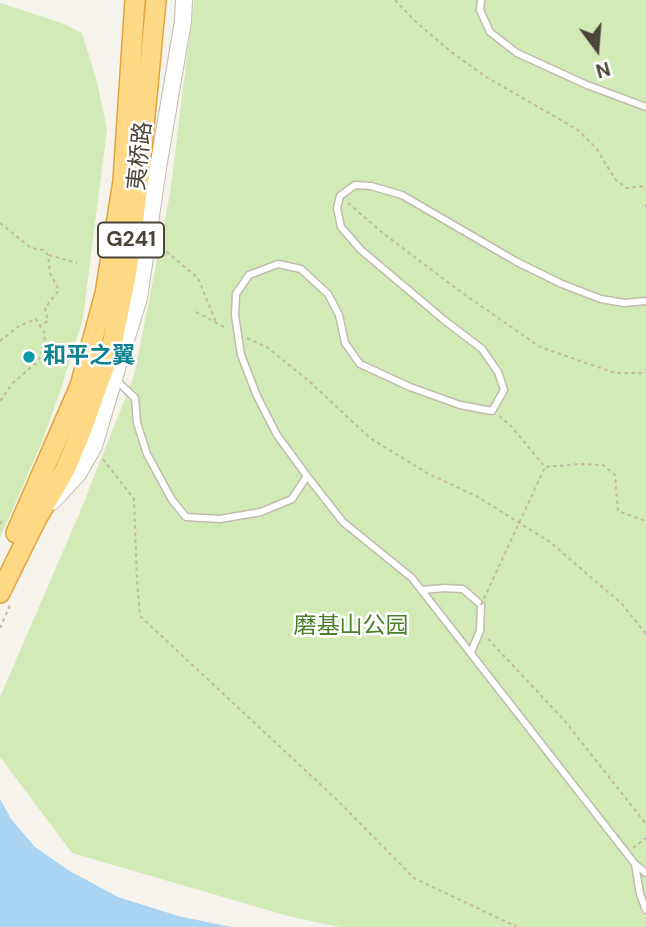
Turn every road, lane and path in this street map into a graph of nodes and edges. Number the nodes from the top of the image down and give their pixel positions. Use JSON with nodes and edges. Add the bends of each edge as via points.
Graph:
{"nodes":[{"id":1,"x":135,"y":0,"type":"edge"},
{"id":2,"x":156,"y":0,"type":"edge"},
{"id":3,"x":184,"y":0,"type":"edge"},
{"id":4,"x":396,"y":0,"type":"edge"},
{"id":5,"x":481,"y":0,"type":"edge"},
{"id":6,"x":646,"y":107,"type":"edge"},
{"id":7,"x":646,"y":186,"type":"edge"},
{"id":8,"x":340,"y":196,"type":"junction"},
{"id":9,"x":646,"y":204,"type":"edge"},
{"id":10,"x":646,"y":211,"type":"edge"},
{"id":11,"x":0,"y":223,"type":"edge"},
{"id":12,"x":148,"y":237,"type":"junction"},
{"id":13,"x":48,"y":255,"type":"junction"},
{"id":14,"x":77,"y":263,"type":"dead end"},
{"id":15,"x":646,"y":301,"type":"edge"},
{"id":16,"x":196,"y":312,"type":"dead end"},
{"id":17,"x":217,"y":323,"type":"junction"},
{"id":18,"x":40,"y":326,"type":"junction"},
{"id":19,"x":237,"y":333,"type":"junction"},
{"id":20,"x":0,"y":341,"type":"edge"},
{"id":21,"x":115,"y":373,"type":"junction"},
{"id":22,"x":646,"y":373,"type":"edge"},
{"id":23,"x":0,"y":401,"type":"edge"},
{"id":24,"x":492,"y":411,"type":"junction"},
{"id":25,"x":94,"y":446,"type":"junction"},
{"id":26,"x":545,"y":467,"type":"junction"},
{"id":27,"x":307,"y":476,"type":"junction"},
{"id":28,"x":36,"y":520,"type":"junction"},
{"id":29,"x":646,"y":521,"type":"edge"},
{"id":30,"x":0,"y":569,"type":"edge"},
{"id":31,"x":422,"y":590,"type":"junction"},
{"id":32,"x":0,"y":593,"type":"edge"},
{"id":33,"x":481,"y":605,"type":"junction"},
{"id":34,"x":480,"y":631,"type":"junction"},
{"id":35,"x":646,"y":634,"type":"edge"},
{"id":36,"x":471,"y":652,"type":"junction"},
{"id":37,"x":646,"y":824,"type":"edge"},
{"id":38,"x":646,"y":838,"type":"edge"},
{"id":39,"x":627,"y":853,"type":"junction"},
{"id":40,"x":635,"y":864,"type":"junction"},
{"id":41,"x":646,"y":873,"type":"edge"},
{"id":42,"x":646,"y":910,"type":"edge"},
{"id":43,"x":517,"y":927,"type":"edge"}],
"edges":[{"from":1,"to":30,"type":"highway","name":"夷桥路","number":"G241","via":[[123,181],[105,294],[80,386]]},
{"from":2,"to":28,"type":"highway","name":"夷桥路","number":"G241","via":[[127,271],[112,345],[65,470]]},
{"from":3,"to":12,"type":"street"},
{"from":4,"to":7,"type":"path","via":[[450,51],[486,77],[578,130],[626,188]]},
{"from":5,"to":6,"type":"lane","via":[[480,10],[490,32],[517,53]]},
{"from":8,"to":15,"type":"lane","via":[[355,185],[402,195],[562,284],[601,299]]},
{"from":8,"to":22,"type":"path","via":[[383,234],[540,347],[615,373]]},
{"from":8,"to":24,"type":"lane","via":[[341,227],[360,250],[482,349],[504,390]]},
{"from":9,"to":10,"type":"path"},
{"from":11,"to":13,"type":"path"},
{"from":12,"to":17,"type":"path","via":[[198,278]]},
{"from":12,"to":21,"type":"street","via":[[139,298]]},
{"from":13,"to":14,"type":"path"},
{"from":13,"to":18,"type":"path","via":[[48,268],[59,290],[45,308],[48,321]]},
{"from":16,"to":17,"type":"path"},
{"from":17,"to":19,"type":"path"},
{"from":18,"to":20,"type":"path","via":[[36,319]]},
{"from":18,"to":23,"type":"path","via":[[44,348],[38,361]]},
{"from":19,"to":24,"type":"lane","via":[[236,294],[249,275],[278,264],[301,269],[328,294],[339,315],[345,343],[360,364],[460,405]]},
{"from":19,"to":27,"type":"lane","via":[[257,396],[277,435]]},
{"from":19,"to":35,"type":"path","via":[[268,348],[370,438],[550,542],[622,604]]},
{"from":21,"to":25,"type":"street"},
{"from":21,"to":27,"type":"lane","via":[[135,398],[147,454],[186,517],[220,519],[261,512],[292,499]]},
{"from":24,"to":26,"type":"path"},
{"from":25,"to":28,"type":"street","via":[[78,474]]},
{"from":25,"to":43,"type":"path","via":[[134,499],[140,616],[337,799],[414,878]]},
{"from":26,"to":29,"type":"path","via":[[603,465],[615,475],[618,511]]},
{"from":26,"to":33,"type":"path","bridge":true},
{"from":27,"to":31,"type":"lane","via":[[344,522]]},
{"from":28,"to":32,"type":"highway","number":"G241"},
{"from":31,"to":33,"type":"lane","via":[[463,589]]},
{"from":31,"to":36,"type":"lane"},
{"from":33,"to":34,"type":"lane"},
{"from":34,"to":36,"type":"lane"},
{"from":34,"to":37,"type":"path","via":[[564,720]]},
{"from":36,"to":39,"type":"lane"},
{"from":38,"to":39,"type":"path"},
{"from":39,"to":40,"type":"lane"},
{"from":40,"to":41,"type":"lane"},
{"from":40,"to":42,"type":"lane"}]}
